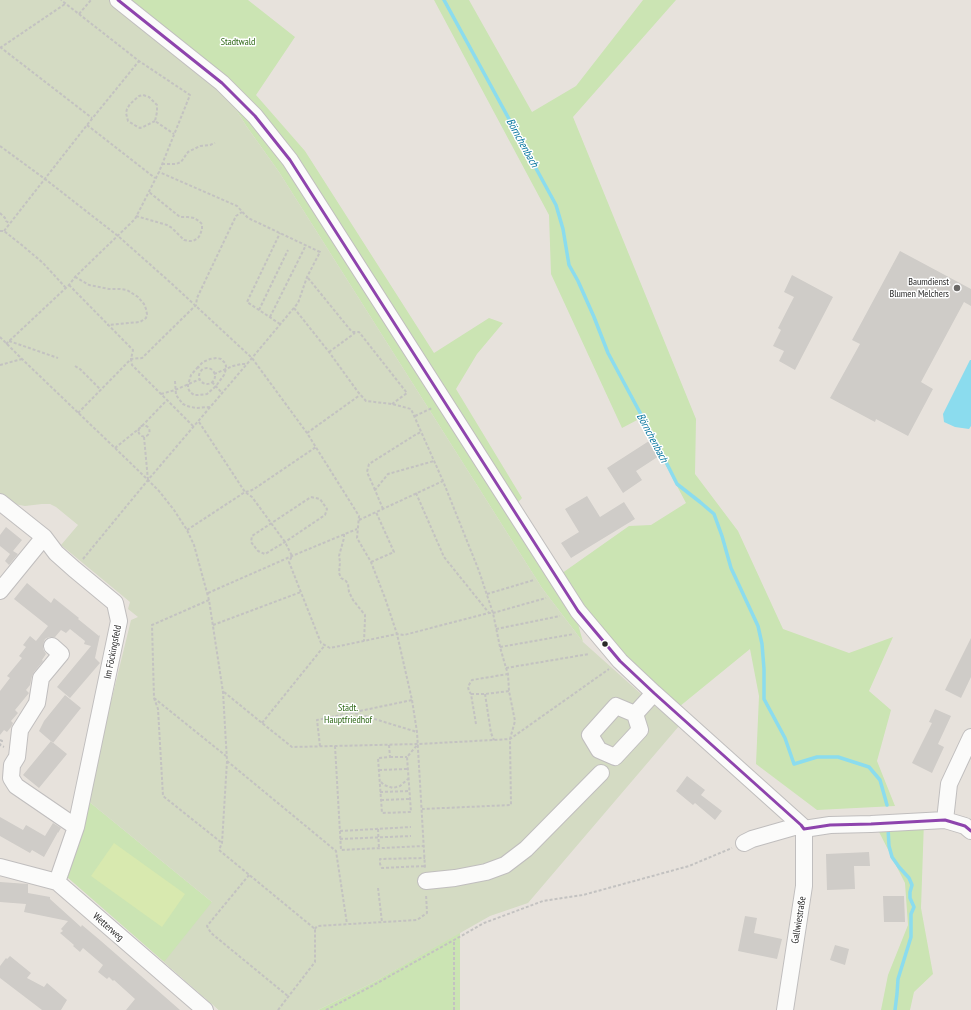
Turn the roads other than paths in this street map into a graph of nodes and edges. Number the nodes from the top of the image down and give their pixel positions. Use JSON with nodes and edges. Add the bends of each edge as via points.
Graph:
{"nodes":[{"id":1,"x":118,"y":0,"type":"edge"},
{"id":2,"x":0,"y":502,"type":"edge"},
{"id":3,"x":44,"y":537,"type":"junction"},
{"id":4,"x":0,"y":591,"type":"edge"},
{"id":5,"x":52,"y":646,"type":"dead end"},
{"id":6,"x":654,"y":693,"type":"junction"},
{"id":7,"x":635,"y":714,"type":"dead end"},
{"id":8,"x":971,"y":737,"type":"edge"},
{"id":9,"x":601,"y":773,"type":"dead end"},
{"id":10,"x":945,"y":820,"type":"junction"},
{"id":11,"x":76,"y":827,"type":"junction"},
{"id":12,"x":802,"y":827,"type":"junction"},
{"id":13,"x":971,"y":831,"type":"edge"},
{"id":14,"x":744,"y":843,"type":"road end"},
{"id":15,"x":0,"y":867,"type":"edge"},
{"id":16,"x":426,"y":873,"type":"road end"},
{"id":17,"x":57,"y":882,"type":"junction"},
{"id":18,"x":205,"y":1010,"type":"edge"},
{"id":19,"x":785,"y":1010,"type":"edge"}],
"edges":[{"from":1,"to":6,"type":"street","via":[[222,83],[255,116],[290,160],[578,611],[620,661]]},
{"from":2,"to":3,"type":"street","name":"Im Föckingsfeld"},
{"from":3,"to":4,"type":"street"},
{"from":3,"to":11,"type":"street","name":"Im Föckingsfeld","via":[[56,553],[115,603],[120,622]]},
{"from":5,"to":11,"type":"street","via":[[61,654],[41,678],[38,703],[20,730],[17,757],[12,765],[11,778],[16,786]]},
{"from":6,"to":7,"type":"street"},
{"from":6,"to":12,"type":"street"},
{"from":8,"to":10,"type":"street","via":[[949,784]]},
{"from":9,"to":16,"type":"street","via":[[526,849],[505,865],[455,878]]},
{"from":10,"to":12,"type":"street"},
{"from":10,"to":13,"type":"street","via":[[965,826]]},
{"from":11,"to":17,"type":"street","name":"Im Föckingsfeld"},
{"from":12,"to":14,"type":"street"},
{"from":12,"to":19,"type":"street","name":"Gallwiestraße","via":[[804,886]]},
{"from":15,"to":17,"type":"street","name":"Wetterweg"},
{"from":17,"to":18,"type":"street","name":"Wetterweg"}]}
